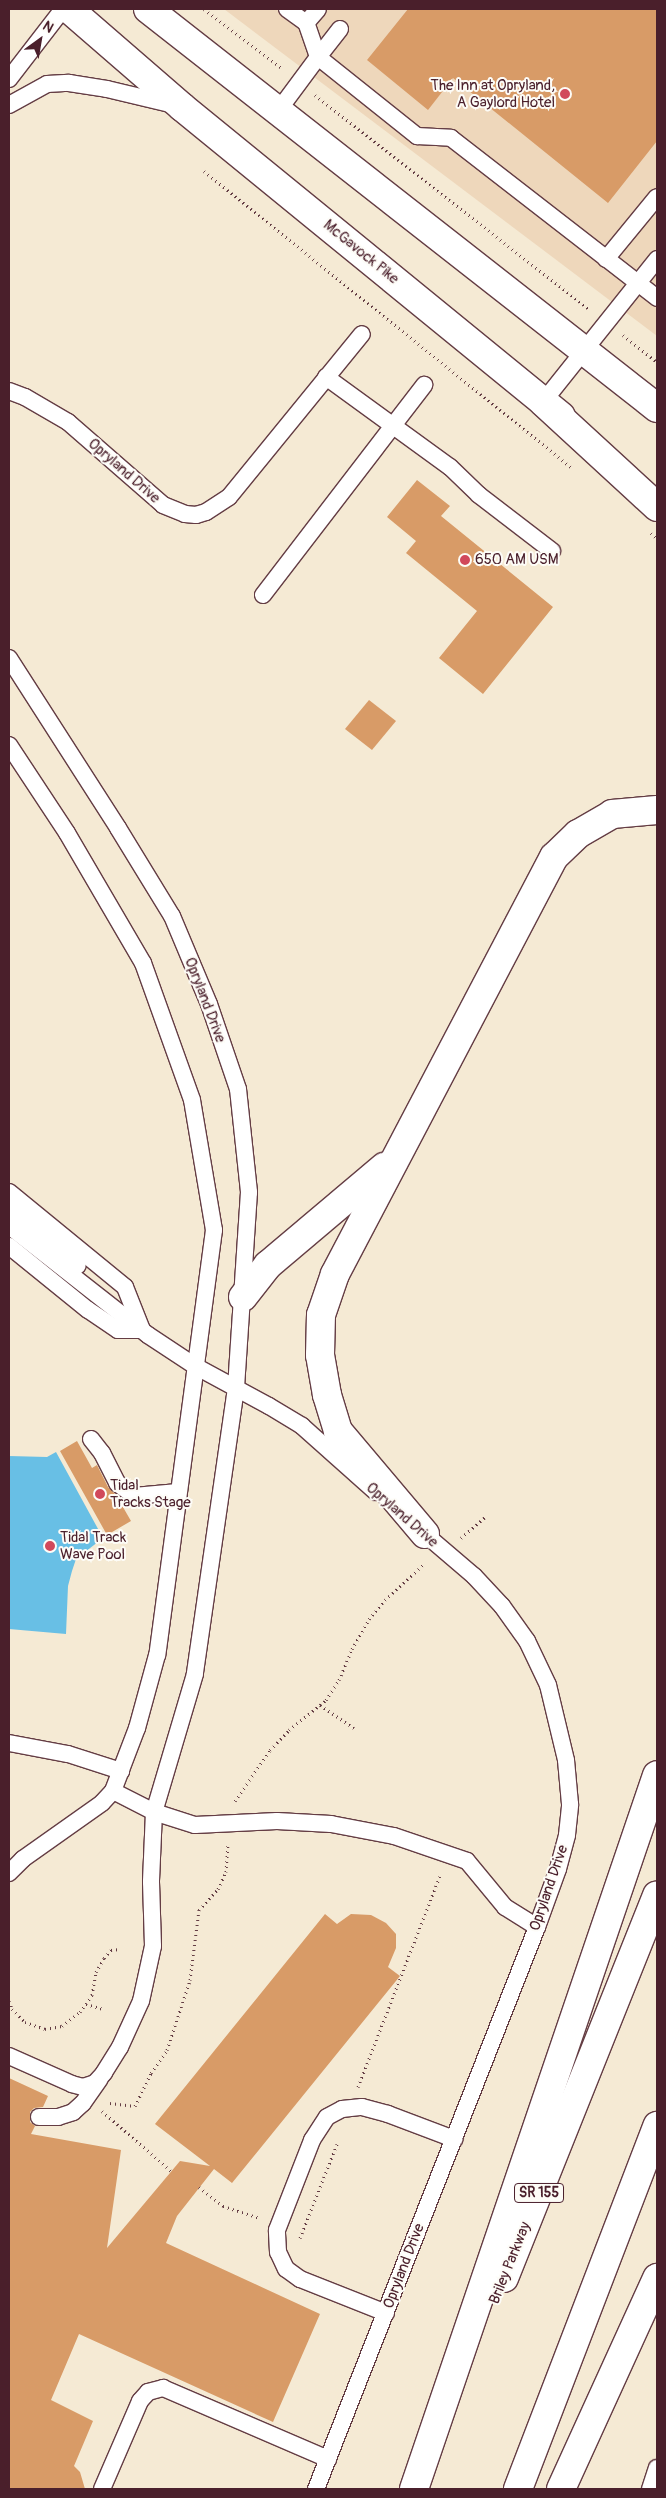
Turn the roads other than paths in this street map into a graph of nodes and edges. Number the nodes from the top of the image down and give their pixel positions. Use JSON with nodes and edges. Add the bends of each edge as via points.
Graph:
{"nodes":[{"id":1,"x":63,"y":9,"type":"edge"},
{"id":2,"x":69,"y":9,"type":"edge"},
{"id":3,"x":148,"y":9,"type":"edge"},
{"id":4,"x":287,"y":9,"type":"edge"},
{"id":5,"x":318,"y":9,"type":"edge"},
{"id":6,"x":306,"y":24,"type":"junction"},
{"id":7,"x":340,"y":29,"type":"dead end"},
{"id":8,"x":318,"y":57,"type":"junction"},
{"id":9,"x":9,"y":79,"type":"edge"},
{"id":10,"x":9,"y":105,"type":"edge"},
{"id":11,"x":182,"y":107,"type":"junction"},
{"id":12,"x":278,"y":111,"type":"junction"},
{"id":13,"x":657,"y":197,"type":"edge"},
{"id":14,"x":606,"y":259,"type":"junction"},
{"id":15,"x":657,"y":259,"type":"edge"},
{"id":16,"x":638,"y":284,"type":"junction"},
{"id":17,"x":657,"y":298,"type":"edge"},
{"id":18,"x":362,"y":334,"type":"dead end"},
{"id":19,"x":584,"y":350,"type":"junction"},
{"id":20,"x":326,"y":377,"type":"junction"},
{"id":21,"x":424,"y":385,"type":"dead end"},
{"id":22,"x":9,"y":391,"type":"edge"},
{"id":23,"x":543,"y":402,"type":"junction"},
{"id":24,"x":657,"y":408,"type":"edge"},
{"id":25,"x":392,"y":425,"type":"junction"},
{"id":26,"x":657,"y":490,"type":"edge"},
{"id":27,"x":653,"y":520,"type":"edge"},
{"id":28,"x":552,"y":551,"type":"dead end"},
{"id":29,"x":263,"y":595,"type":"dead end"},
{"id":30,"x":9,"y":658,"type":"edge"},
{"id":31,"x":9,"y":745,"type":"edge"},
{"id":32,"x":657,"y":810,"type":"edge"},
{"id":33,"x":399,"y":1154,"type":"junction"},
{"id":34,"x":9,"y":1192,"type":"edge"},
{"id":35,"x":9,"y":1209,"type":"edge"},
{"id":36,"x":9,"y":1226,"type":"edge"},
{"id":37,"x":9,"y":1246,"type":"edge"},
{"id":38,"x":243,"y":1297,"type":"junction"},
{"id":39,"x":140,"y":1323,"type":"junction"},
{"id":40,"x":195,"y":1366,"type":"junction"},
{"id":41,"x":236,"y":1388,"type":"junction"},
{"id":42,"x":91,"y":1439,"type":"dead end"},
{"id":43,"x":178,"y":1492,"type":"junction"},
{"id":44,"x":425,"y":1534,"type":"junction"},
{"id":45,"x":9,"y":1743,"type":"edge"},
{"id":46,"x":121,"y":1771,"type":"junction"},
{"id":47,"x":657,"y":1775,"type":"edge"},
{"id":48,"x":108,"y":1797,"type":"junction"},
{"id":49,"x":154,"y":1812,"type":"junction"},
{"id":50,"x":9,"y":1873,"type":"edge"},
{"id":51,"x":657,"y":1896,"type":"edge"},
{"id":52,"x":537,"y":1927,"type":"junction"},
{"id":53,"x":9,"y":2056,"type":"edge"},
{"id":54,"x":104,"y":2073,"type":"junction"},
{"id":55,"x":39,"y":2117,"type":"dead end"},
{"id":56,"x":657,"y":2126,"type":"edge"},
{"id":57,"x":454,"y":2139,"type":"junction"},
{"id":58,"x":657,"y":2278,"type":"edge"},
{"id":59,"x":386,"y":2312,"type":"junction"},
{"id":60,"x":328,"y":2459,"type":"junction"},
{"id":61,"x":657,"y":2468,"type":"edge"},
{"id":62,"x":102,"y":2489,"type":"edge"},
{"id":63,"x":316,"y":2489,"type":"edge"},
{"id":64,"x":416,"y":2489,"type":"edge"},
{"id":65,"x":518,"y":2489,"type":"edge"},
{"id":66,"x":561,"y":2489,"type":"edge"},
{"id":67,"x":650,"y":2489,"type":"edge"}],
"edges":[{"from":1,"to":9,"type":"lane"},
{"from":2,"to":11,"type":"main road","name":"McGavock Pike"},
{"from":3,"to":12,"type":"main road"},
{"from":4,"to":6,"type":"lane"},
{"from":5,"to":6,"type":"lane"},
{"from":6,"to":8,"type":"lane"},
{"from":7,"to":8,"type":"lane"},
{"from":8,"to":12,"type":"lane"},
{"from":8,"to":14,"type":"lane","via":[[418,136],[451,138]]},
{"from":10,"to":11,"type":"lane","via":[[47,84],[69,83]]},
{"from":11,"to":23,"type":"main road","name":"McGavock Pike"},
{"from":12,"to":19,"type":"main road"},
{"from":13,"to":14,"type":"lane"},
{"from":14,"to":16,"type":"lane"},
{"from":15,"to":16,"type":"lane"},
{"from":16,"to":17,"type":"lane"},
{"from":16,"to":19,"type":"lane"},
{"from":18,"to":20,"type":"lane","name":"Opryland Drive"},
{"from":19,"to":23,"type":"lane"},
{"from":19,"to":24,"type":"main road"},
{"from":20,"to":22,"type":"lane","name":"Opryland Drive","via":[[229,497],[196,515],[175,511],[150,495],[68,422]]},
{"from":20,"to":25,"type":"lane"},
{"from":21,"to":25,"type":"lane"},
{"from":23,"to":26,"type":"main road","name":"McGavock Pike"},
{"from":23,"to":27,"type":"main road"},
{"from":25,"to":28,"type":"lane","via":[[450,467],[479,495]]},
{"from":25,"to":29,"type":"lane"},
{"from":30,"to":38,"type":"lane","name":"Opryland Drive","via":[[172,916],[209,1004],[238,1089],[249,1192]]},
{"from":31,"to":40,"type":"lane","via":[[67,833],[143,962],[192,1100],[214,1230]]},
{"from":32,"to":33,"type":"main road","via":[[612,814],[578,834],[554,857]]},
{"from":33,"to":38,"type":"main road","via":[[268,1265]]},
{"from":33,"to":44,"type":"main road","via":[[335,1274],[322,1315],[320,1355],[338,1431]]},
{"from":34,"to":39,"type":"lane","via":[[125,1287]]},
{"from":35,"to":39,"type":"lane"},
{"from":36,"to":39,"type":"lane"},
{"from":37,"to":39,"type":"lane","via":[[118,1330]]},
{"from":38,"to":41,"type":"lane","name":"Opryland Drive"},
{"from":39,"to":40,"type":"lane","name":"Opryland Drive"},
{"from":40,"to":41,"type":"lane","name":"Opryland Drive"},
{"from":40,"to":43,"type":"lane"},
{"from":41,"to":44,"type":"lane","name":"Opryland Drive","via":[[302,1426]]},
{"from":41,"to":49,"type":"lane","name":"Opryland Drive","via":[[195,1674]]},
{"from":42,"to":43,"type":"lane","via":[[117,1482],[134,1496]]},
{"from":43,"to":46,"type":"lane","via":[[157,1655],[137,1728]]},
{"from":44,"to":52,"type":"lane","name":"Opryland Drive","via":[[474,1576],[502,1606],[527,1641],[548,1685],[566,1760],[570,1804],[567,1835],[558,1869]]},
{"from":45,"to":46,"type":"lane","via":[[68,1754]]},
{"from":46,"to":48,"type":"lane"},
{"from":47,"to":64,"type":"main road"},
{"from":48,"to":49,"type":"lane"},
{"from":48,"to":50,"type":"lane","via":[[23,1859]]},
{"from":49,"to":52,"type":"lane","via":[[195,1825],[277,1821],[331,1824],[394,1836],[467,1861],[505,1907]]},
{"from":49,"to":54,"type":"lane","name":"Opryland Drive","via":[[153,1946],[141,2001]]},
{"from":51,"to":64,"type":"main road","name":"Briley Parkway","number":"SR 155","via":[[607,2027]]},
{"from":52,"to":57,"type":"lane","name":"Opryland Drive"},
{"from":53,"to":54,"type":"lane","via":[[83,2087],[95,2083]]},
{"from":54,"to":55,"type":"lane","name":"Opryland Drive","via":[[73,2112],[58,2117]]},
{"from":56,"to":65,"type":"main road"},
{"from":57,"to":59,"type":"lane","name":"Opryland Drive"},
{"from":57,"to":59,"type":"lane","via":[[362,2107],[342,2109],[327,2117],[312,2140],[277,2230],[278,2252],[286,2268],[300,2279]]},
{"from":58,"to":66,"type":"main road"},
{"from":59,"to":60,"type":"lane","name":"Opryland Drive"},
{"from":60,"to":62,"type":"lane","via":[[163,2388],[148,2392],[140,2401]]},
{"from":60,"to":63,"type":"lane","name":"Opryland Drive"},
{"from":61,"to":67,"type":"lane"}]}
